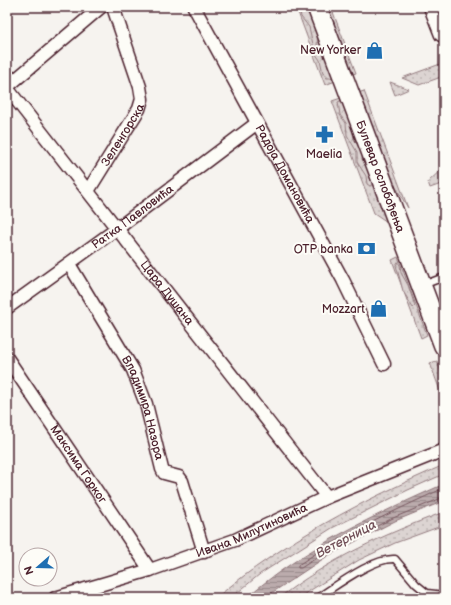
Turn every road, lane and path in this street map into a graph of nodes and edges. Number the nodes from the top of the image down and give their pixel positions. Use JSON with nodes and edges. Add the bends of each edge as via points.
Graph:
{"nodes":[{"id":1,"x":101,"y":7,"type":"edge"},
{"id":2,"x":113,"y":7,"type":"edge"},
{"id":3,"x":194,"y":7,"type":"edge"},
{"id":4,"x":317,"y":7,"type":"edge"},
{"id":5,"x":430,"y":7,"type":"edge"},
{"id":6,"x":441,"y":35,"type":"dead end"},
{"id":7,"x":7,"y":88,"type":"edge"},
{"id":8,"x":257,"y":123,"type":"junction"},
{"id":9,"x":88,"y":191,"type":"junction"},
{"id":10,"x":118,"y":228,"type":"junction"},
{"id":11,"x":69,"y":264,"type":"junction"},
{"id":12,"x":444,"y":277,"type":"edge"},
{"id":13,"x":422,"y":285,"type":"junction"},
{"id":14,"x":7,"y":308,"type":"edge"},
{"id":15,"x":444,"y":346,"type":"edge"},
{"id":16,"x":7,"y":358,"type":"edge"},
{"id":17,"x":384,"y":364,"type":"dead end"},
{"id":18,"x":444,"y":450,"type":"edge"},
{"id":19,"x":327,"y":497,"type":"junction"},
{"id":20,"x":204,"y":552,"type":"junction"},
{"id":21,"x":150,"y":570,"type":"junction"},
{"id":22,"x":444,"y":595,"type":"edge"},
{"id":23,"x":55,"y":598,"type":"edge"},
{"id":24,"x":317,"y":598,"type":"edge"}],
"edges":[{"from":1,"to":7,"type":"street"},
{"from":2,"to":9,"type":"street","name":"Зеленгорска","via":[[142,99],[139,109]]},
{"from":3,"to":8,"type":"street","name":"Радоја Домановића"},
{"from":4,"to":13,"type":"main road","name":"Булевар ослобођења"},
{"from":5,"to":6,"type":"street"},
{"from":7,"to":9,"type":"street","name":"Цара Душана"},
{"from":8,"to":10,"type":"street","name":"Ратка Павловића"},
{"from":8,"to":17,"type":"street","name":"Радоја Домановића","via":[[344,280]]},
{"from":9,"to":10,"type":"street","name":"Цара Душана"},
{"from":10,"to":11,"type":"street","name":"Ратка Павловића"},
{"from":10,"to":19,"type":"street","name":"Цара Душана"},
{"from":11,"to":14,"type":"street","name":"Ратка Павловића"},
{"from":11,"to":20,"type":"street","name":"Владимира Назора","via":[[132,370],[146,404],[162,469],[164,473],[179,477],[182,481]]},
{"from":12,"to":13,"type":"lane"},
{"from":13,"to":15,"type":"main road","name":"Булевар ослобођења"},
{"from":16,"to":21,"type":"street","name":"Максима Горког"},
{"from":18,"to":19,"type":"street","name":"Ивана Милутиновића"},
{"from":19,"to":20,"type":"street","name":"Ивана Милутиновића"},
{"from":20,"to":21,"type":"street","name":"Ивана Милутиновића"},
{"from":21,"to":23,"type":"street","name":"Ивана Милутиновића"},
{"from":22,"to":24,"type":"lane","via":[[427,593],[395,559],[388,558]]}]}
